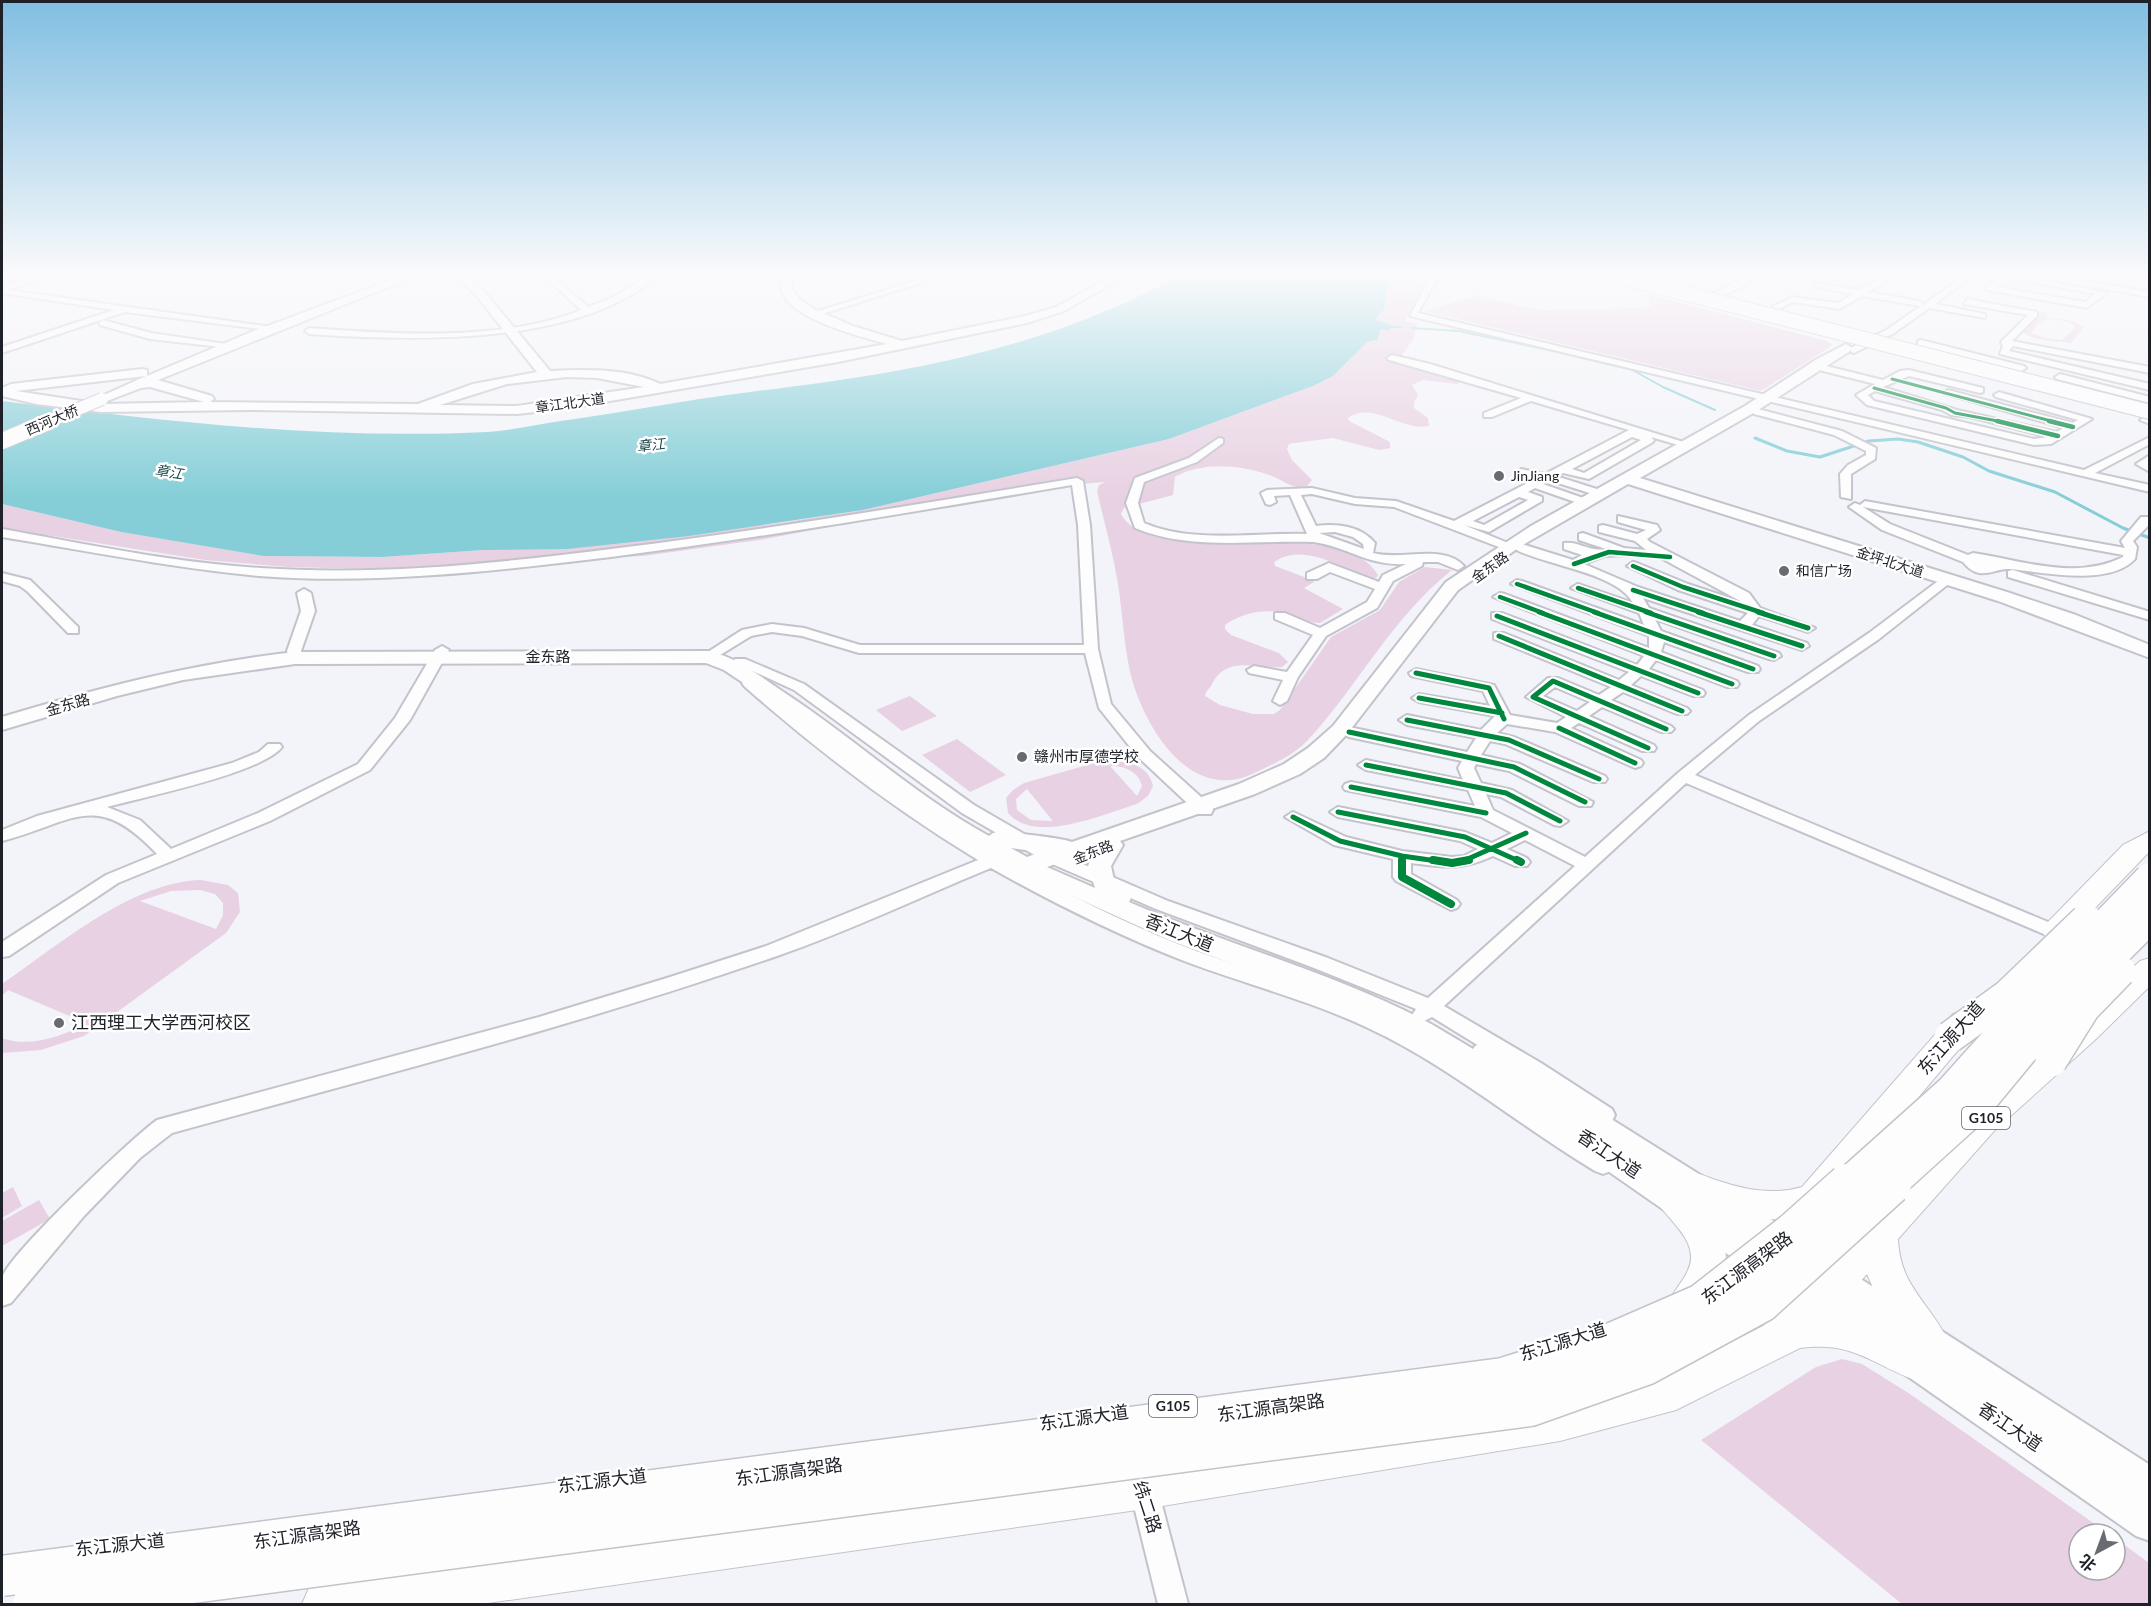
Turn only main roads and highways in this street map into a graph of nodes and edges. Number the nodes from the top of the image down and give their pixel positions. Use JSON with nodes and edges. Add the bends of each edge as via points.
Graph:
{"nodes":[{"id":1,"x":205,"y":350,"type":"edge"},
{"id":2,"x":221,"y":350,"type":"edge"},
{"id":3,"x":525,"y":350,"type":"edge"},
{"id":4,"x":864,"y":350,"type":"edge"},
{"id":5,"x":1846,"y":350,"type":"edge"},
{"id":6,"x":1852,"y":350,"type":"edge"},
{"id":7,"x":1888,"y":350,"type":"edge"},
{"id":8,"x":1897,"y":350,"type":"edge"},
{"id":9,"x":1907,"y":350,"type":"edge"},
{"id":10,"x":1907,"y":350,"type":"edge"},
{"id":11,"x":184,"y":365,"type":"junction"},
{"id":12,"x":158,"y":368,"type":"junction"},
{"id":13,"x":547,"y":376,"type":"junction"},
{"id":14,"x":131,"y":386,"type":"junction"},
{"id":15,"x":114,"y":388,"type":"junction"},
{"id":16,"x":658,"y":388,"type":"junction"},
{"id":17,"x":2,"y":389,"type":"edge"},
{"id":18,"x":26,"y":395,"type":"junction"},
{"id":19,"x":97,"y":398,"type":"junction"},
{"id":20,"x":178,"y":400,"type":"junction"},
{"id":21,"x":1767,"y":403,"type":"junction"},
{"id":22,"x":247,"y":404,"type":"junction"},
{"id":23,"x":420,"y":409,"type":"junction"},
{"id":24,"x":2149,"y":412,"type":"edge"},
{"id":25,"x":2,"y":435,"type":"edge"},
{"id":26,"x":2,"y":441,"type":"edge"},
{"id":27,"x":1631,"y":480,"type":"junction"},
{"id":28,"x":1513,"y":546,"type":"junction"},
{"id":29,"x":2150,"y":652,"type":"edge"},
{"id":30,"x":295,"y":654,"type":"junction"},
{"id":31,"x":441,"y":654,"type":"junction"},
{"id":32,"x":736,"y":664,"type":"junction"},
{"id":33,"x":2,"y":716,"type":"edge"},
{"id":34,"x":2,"y":724,"type":"edge"},
{"id":35,"x":1202,"y":807,"type":"junction"},
{"id":36,"x":2150,"y":839,"type":"edge"},
{"id":37,"x":1101,"y":843,"type":"junction"},
{"id":38,"x":2150,"y":860,"type":"edge"},
{"id":39,"x":1042,"y":861,"type":"junction"},
{"id":40,"x":2150,"y":879,"type":"edge"},
{"id":41,"x":1110,"y":889,"type":"junction"},
{"id":42,"x":2150,"y":917,"type":"edge"},
{"id":43,"x":2149,"y":963,"type":"edge"},
{"id":44,"x":1950,"y":1037,"type":"junction"},
{"id":45,"x":1691,"y":1198,"type":"junction"},
{"id":46,"x":1812,"y":1198,"type":"junction"},
{"id":47,"x":1881,"y":1233,"type":"junction"},
{"id":48,"x":1758,"y":1242,"type":"junction"},
{"id":49,"x":1829,"y":1290,"type":"junction"},
{"id":50,"x":1690,"y":1298,"type":"junction"},
{"id":51,"x":1777,"y":1339,"type":"junction"},
{"id":52,"x":1922,"y":1353,"type":"junction"},
{"id":53,"x":2150,"y":1487,"type":"edge"},
{"id":54,"x":2150,"y":1522,"type":"edge"},
{"id":55,"x":192,"y":1537,"type":"junction"},
{"id":56,"x":139,"y":1542,"type":"junction"},
{"id":57,"x":2,"y":1558,"type":"edge"},
{"id":58,"x":2,"y":1576,"type":"edge"},
{"id":59,"x":33,"y":1605,"type":"edge"},
{"id":60,"x":118,"y":1605,"type":"edge"},
{"id":61,"x":164,"y":1605,"type":"edge"},
{"id":62,"x":325,"y":1605,"type":"edge"}],
"edges":[{"from":1,"to":12,"type":"main road"},
{"from":2,"to":11,"type":"main road"},
{"from":3,"to":13,"type":"main road"},
{"from":4,"to":16,"type":"main road","name":"章江北大道"},
{"from":5,"to":21,"type":"main road","name":"金东路","via":[[1825,359]]},
{"from":6,"to":21,"type":"main road","name":"金东路"},
{"from":7,"to":24,"type":"main road","via":[[1996,388]]},
{"from":8,"to":24,"type":"highway","bridge":true},
{"from":9,"to":24,"type":"highway","bridge":true,"via":[[2076,388]]},
{"from":10,"to":24,"type":"highway","bridge":true},
{"from":11,"to":14,"type":"main road"},
{"from":11,"to":20,"type":"main road","via":[[175,379]]},
{"from":12,"to":15,"type":"main road"},
{"from":12,"to":17,"type":"main road","via":[[124,376]]},
{"from":13,"to":16,"type":"main road","via":[[615,377]]},
{"from":13,"to":23,"type":"main road","via":[[471,389]]},
{"from":14,"to":19,"type":"main road"},
{"from":14,"to":20,"type":"main road","via":[[162,383]]},
{"from":15,"to":18,"type":"main road","via":[[120,382],[102,379],[27,390]]},
{"from":15,"to":19,"type":"main road"},
{"from":16,"to":23,"type":"main road","name":"章江北大道","via":[[517,410]]},
{"from":17,"to":18,"type":"main road","name":"章江北大道"},
{"from":17,"to":20,"type":"main road","name":"章江北大道","via":[[27,399],[79,406]]},
{"from":18,"to":20,"type":"main road","name":"章江北大道","via":[[85,403]]},
{"from":19,"to":25,"type":"main road","name":"西河大桥"},
{"from":19,"to":26,"type":"main road","name":"西河大桥","bridge":true},
{"from":20,"to":22,"type":"main road","name":"章江北大道"},
{"from":20,"to":22,"type":"main road"},
{"from":21,"to":27,"type":"main road","name":"金东路"},
{"from":21,"to":27,"type":"main road","name":"金东路","via":[[1685,444]]},
{"from":22,"to":23,"type":"main road","name":"章江北大道"},
{"from":27,"to":28,"type":"main road","name":"金东路"},
{"from":27,"to":28,"type":"main road","name":"金东路","via":[[1591,497]]},
{"from":27,"to":29,"type":"main road","name":"金坪北大道","via":[[2069,619]]},
{"from":28,"to":35,"type":"main road","name":"金东路","via":[[1465,569],[1340,730],[1316,753],[1292,769]]},
{"from":28,"to":35,"type":"main road","name":"金东路","via":[[1460,589],[1349,732],[1324,756],[1254,795]]},
{"from":30,"to":31,"type":"main road","name":"金东路"},
{"from":30,"to":33,"type":"main road","name":"金东路","via":[[249,655],[182,668]]},
{"from":30,"to":34,"type":"main road","name":"金东路","via":[[155,680]]},
{"from":31,"to":32,"type":"main road","name":"金东路","via":[[689,656]]},
{"from":31,"to":32,"type":"main road","name":"金东路","via":[[715,652],[729,655]]},
{"from":32,"to":39,"type":"main road","name":"金东路","via":[[827,721],[898,777],[966,821]]},
{"from":32,"to":39,"type":"main road","name":"金东路","via":[[957,828]]},
{"from":35,"to":37,"type":"main road","name":"金东路"},
{"from":36,"to":44,"type":"highway","name":"东江源大道","number":"G105","via":[[2132,851]]},
{"from":37,"to":39,"type":"main road","name":"金东路"},
{"from":37,"to":39,"type":"main road","via":[[1063,845]]},
{"from":37,"to":41,"type":"main road","via":[[1100,861]]},
{"from":38,"to":44,"type":"highway","bridge":true,"via":[[2008,995]]},
{"from":39,"to":41,"type":"main road"},
{"from":39,"to":45,"type":"main road","name":"香江大道","via":[[1178,934],[1347,997],[1412,1026]]},
{"from":40,"to":58,"type":"highway","name":"东江源高架路","bridge":true,"via":[[1951,1091],[1793,1233],[1702,1304],[1603,1347],[1503,1378]]},
{"from":41,"to":45,"type":"main road","via":[[1426,1011],[1529,1080]]},
{"from":42,"to":59,"type":"highway","name":"东江源高架路","bridge":true,"via":[[2054,1012],[1974,1109],[1761,1302],[1645,1365],[1530,1406]]},
{"from":43,"to":47,"type":"highway","number":"G105","via":[[2051,1061],[1982,1122]]},
{"from":44,"to":46,"type":"highway","name":"东江源大道","number":"G105"},
{"from":45,"to":46,"type":"highway","via":[[1790,1207]]},
{"from":45,"to":48,"type":"main road","name":"香江大道"},
{"from":45,"to":50,"type":"highway","via":[[1709,1262]]},
{"from":46,"to":48,"type":"highway","name":"东江源大道","number":"G105"},
{"from":47,"to":49,"type":"highway","number":"G105"},
{"from":47,"to":52,"type":"highway","via":[[1881,1257],[1889,1285]]},
{"from":48,"to":49,"type":"main road","name":"香江大道"},
{"from":48,"to":50,"type":"highway","name":"东江源大道","number":"G105"},
{"from":49,"to":51,"type":"highway","number":"G105"},
{"from":49,"to":52,"type":"main road","name":"香江大道"},
{"from":50,"to":55,"type":"highway","name":"东江源大道","number":"G105","via":[[1650,1316],[1503,1361]]},
{"from":51,"to":52,"type":"highway","via":[[1802,1330],[1833,1329]]},
{"from":51,"to":62,"type":"highway","number":"G105","via":[[1676,1391],[1560,1421],[1144,1488]]},
{"from":52,"to":53,"type":"main road","name":"香江大道"},
{"from":52,"to":54,"type":"main road","name":"香江大道"},
{"from":55,"to":56,"type":"highway","name":"东江源大道","number":"G105"},
{"from":55,"to":61,"type":"main road"},
{"from":56,"to":57,"type":"highway","name":"东江源大道","number":"G105"},
{"from":56,"to":60,"type":"main road"}]}
